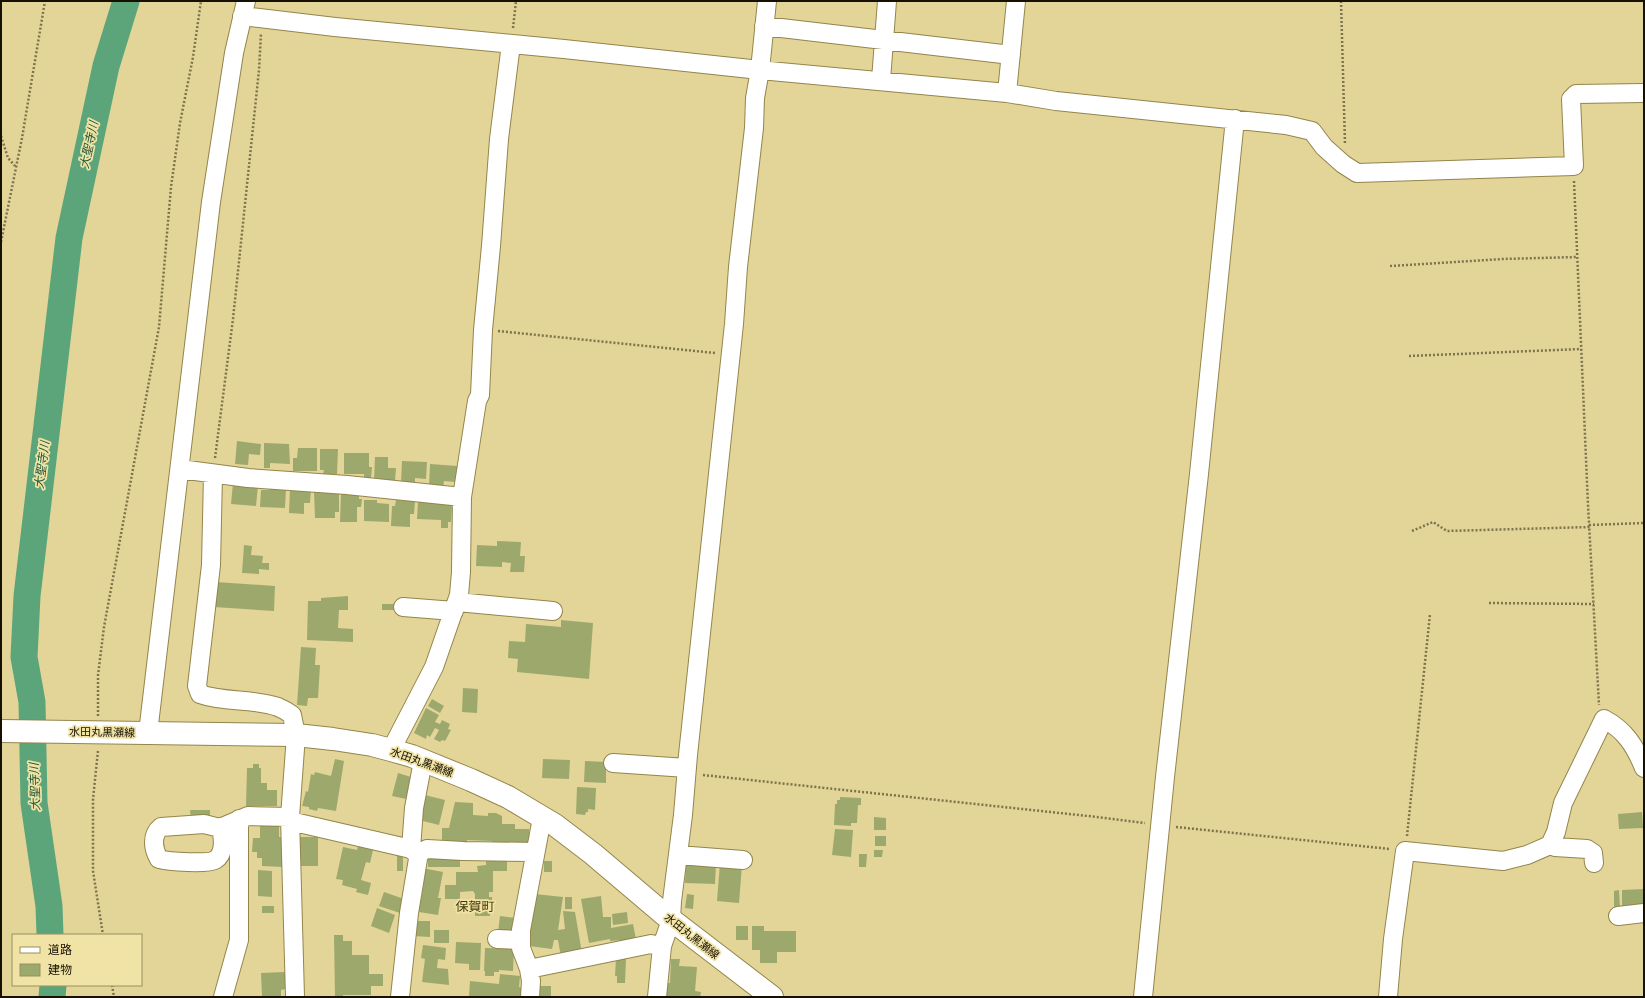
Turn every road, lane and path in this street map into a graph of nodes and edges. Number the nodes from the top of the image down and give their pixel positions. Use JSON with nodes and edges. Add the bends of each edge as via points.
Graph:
{"nodes":[{"id":1,"x":45,"y":1,"type":"edge"},
{"id":2,"x":201,"y":1,"type":"edge"},
{"id":3,"x":516,"y":1,"type":"edge"},
{"id":4,"x":767,"y":1,"type":"edge"},
{"id":5,"x":887,"y":1,"type":"edge"},
{"id":6,"x":1016,"y":1,"type":"edge"},
{"id":7,"x":1341,"y":1,"type":"edge"},
{"id":8,"x":244,"y":8,"type":"edge"},
{"id":9,"x":261,"y":19,"type":"junction"},
{"id":10,"x":764,"y":26,"type":"junction"},
{"id":11,"x":883,"y":41,"type":"junction"},
{"id":12,"x":512,"y":44,"type":"junction"},
{"id":13,"x":1011,"y":55,"type":"junction"},
{"id":14,"x":760,"y":70,"type":"junction"},
{"id":15,"x":881,"y":80,"type":"junction"},
{"id":16,"x":1644,"y":93,"type":"edge"},
{"id":17,"x":1007,"y":94,"type":"junction"},
{"id":18,"x":1235,"y":119,"type":"junction"},
{"id":19,"x":1,"y":136,"type":"edge"},
{"id":20,"x":1343,"y":164,"type":"junction"},
{"id":21,"x":15,"y":166,"type":"junction"},
{"id":22,"x":1574,"y":166,"type":"junction"},
{"id":23,"x":1,"y":242,"type":"edge"},
{"id":24,"x":1577,"y":257,"type":"junction"},
{"id":25,"x":1390,"y":266,"type":"dead end"},
{"id":26,"x":483,"y":330,"type":"junction"},
{"id":27,"x":1581,"y":349,"type":"junction"},
{"id":28,"x":730,"y":355,"type":"junction"},
{"id":29,"x":1409,"y":356,"type":"dead end"},
{"id":30,"x":180,"y":469,"type":"junction"},
{"id":31,"x":213,"y":474,"type":"junction"},
{"id":32,"x":462,"y":497,"type":"junction"},
{"id":33,"x":1644,"y":523,"type":"edge"},
{"id":34,"x":1590,"y":526,"type":"junction"},
{"id":35,"x":1412,"y":531,"type":"dead end"},
{"id":36,"x":1489,"y":603,"type":"dead end"},
{"id":37,"x":1594,"y":604,"type":"junction"},
{"id":38,"x":403,"y":607,"type":"dead end"},
{"id":39,"x":455,"y":607,"type":"junction"},
{"id":40,"x":553,"y":611,"type":"dead end"},
{"id":41,"x":1430,"y":614,"type":"dead end"},
{"id":42,"x":1604,"y":719,"type":"junction"},
{"id":43,"x":1,"y":731,"type":"edge"},
{"id":44,"x":92,"y":732,"type":"junction"},
{"id":45,"x":148,"y":733,"type":"junction"},
{"id":46,"x":296,"y":735,"type":"junction"},
{"id":47,"x":391,"y":750,"type":"junction"},
{"id":48,"x":423,"y":761,"type":"junction"},
{"id":49,"x":613,"y":763,"type":"dead end"},
{"id":50,"x":1644,"y":768,"type":"edge"},
{"id":51,"x":686,"y":771,"type":"junction"},
{"id":52,"x":542,"y":818,"type":"junction"},
{"id":53,"x":239,"y":819,"type":"junction"},
{"id":54,"x":290,"y":819,"type":"junction"},
{"id":55,"x":1161,"y":825,"type":"junction"},
{"id":56,"x":220,"y":828,"type":"dead end"},
{"id":57,"x":1550,"y":845,"type":"junction"},
{"id":58,"x":414,"y":851,"type":"junction"},
{"id":59,"x":1405,"y":851,"type":"junction"},
{"id":60,"x":535,"y":852,"type":"junction"},
{"id":61,"x":678,"y":855,"type":"junction"},
{"id":62,"x":743,"y":860,"type":"dead end"},
{"id":63,"x":1594,"y":863,"type":"dead end"},
{"id":64,"x":1644,"y":914,"type":"edge"},
{"id":65,"x":1618,"y":916,"type":"dead end"},
{"id":66,"x":671,"y":920,"type":"junction"},
{"id":67,"x":103,"y":934,"type":"edge"},
{"id":68,"x":497,"y":939,"type":"dead end"},
{"id":69,"x":520,"y":940,"type":"junction"},
{"id":70,"x":662,"y":946,"type":"junction"},
{"id":71,"x":529,"y":969,"type":"junction"},
{"id":72,"x":112,"y":986,"type":"edge"},
{"id":73,"x":114,"y":997,"type":"edge"},
{"id":74,"x":222,"y":997,"type":"edge"},
{"id":75,"x":295,"y":997,"type":"edge"},
{"id":76,"x":400,"y":997,"type":"edge"},
{"id":77,"x":530,"y":997,"type":"edge"},
{"id":78,"x":657,"y":997,"type":"edge"},
{"id":79,"x":772,"y":997,"type":"edge"},
{"id":80,"x":1143,"y":997,"type":"edge"},
{"id":81,"x":1388,"y":997,"type":"edge"}],
"edges":[{"from":1,"to":21,"type":"path"},
{"from":2,"to":44,"type":"path","via":[[171,187],[159,327],[104,627]]},
{"from":3,"to":12,"type":"path"},
{"from":4,"to":10,"type":"street"},
{"from":5,"to":11,"type":"street"},
{"from":6,"to":13,"type":"street"},
{"from":7,"to":20,"type":"path","via":[[1346,155]]},
{"from":8,"to":9,"type":"street"},
{"from":8,"to":30,"type":"street","via":[[234,53],[211,202]]},
{"from":9,"to":12,"type":"street"},
{"from":9,"to":31,"type":"path","via":[[259,70],[250,158]]},
{"from":10,"to":11,"type":"street"},
{"from":10,"to":14,"type":"street"},
{"from":11,"to":13,"type":"street"},
{"from":11,"to":15,"type":"street"},
{"from":12,"to":14,"type":"street"},
{"from":12,"to":26,"type":"street","via":[[500,139]]},
{"from":13,"to":17,"type":"street"},
{"from":14,"to":15,"type":"street"},
{"from":14,"to":28,"type":"street","via":[[755,98]]},
{"from":15,"to":17,"type":"street"},
{"from":16,"to":22,"type":"street","via":[[1576,94],[1571,99]]},
{"from":17,"to":18,"type":"street"},
{"from":18,"to":20,"type":"street","via":[[1312,131]]},
{"from":18,"to":55,"type":"street"},
{"from":19,"to":21,"type":"path","via":[[8,158]]},
{"from":20,"to":22,"type":"street","via":[[1358,173]]},
{"from":21,"to":23,"type":"path"},
{"from":22,"to":24,"type":"path"},
{"from":24,"to":25,"type":"path"},
{"from":24,"to":27,"type":"path"},
{"from":26,"to":28,"type":"path"},
{"from":26,"to":32,"type":"street","via":[[480,395]]},
{"from":27,"to":29,"type":"path"},
{"from":27,"to":34,"type":"path"},
{"from":28,"to":51,"type":"street"},
{"from":30,"to":31,"type":"street"},
{"from":30,"to":45,"type":"street"},
{"from":31,"to":32,"type":"street"},
{"from":31,"to":46,"type":"street","via":[[211,565],[197,686],[200,694],[213,699],[262,703],[278,707],[292,715]]},
{"from":32,"to":39,"type":"street","via":[[461,572]]},
{"from":33,"to":34,"type":"path"},
{"from":34,"to":35,"type":"path","via":[[1447,531],[1433,522]]},
{"from":34,"to":37,"type":"path"},
{"from":36,"to":37,"type":"path"},
{"from":37,"to":42,"type":"path","via":[[1599,705]]},
{"from":38,"to":39,"type":"street"},
{"from":39,"to":40,"type":"street"},
{"from":39,"to":47,"type":"street","via":[[434,667]]},
{"from":41,"to":59,"type":"path"},
{"from":42,"to":50,"type":"street","via":[[1617,726],[1632,743]]},
{"from":42,"to":57,"type":"street","via":[[1563,803]]},
{"from":43,"to":44,"type":"main road","name":"水田丸黒瀬線"},
{"from":44,"to":45,"type":"main road","name":"水田丸黒瀬線"},
{"from":44,"to":67,"type":"path","via":[[98,754],[93,799],[93,871]]},
{"from":45,"to":46,"type":"main road","name":"水田丸黒瀬線"},
{"from":46,"to":47,"type":"main road","name":"水田丸黒瀬線"},
{"from":46,"to":54,"type":"street"},
{"from":47,"to":48,"type":"main road","name":"水田丸黒瀬線"},
{"from":48,"to":52,"type":"main road","name":"水田丸黒瀬線","via":[[502,794]]},
{"from":48,"to":58,"type":"street","via":[[414,808]]},
{"from":49,"to":51,"type":"street"},
{"from":51,"to":55,"type":"path"},
{"from":51,"to":61,"type":"street"},
{"from":52,"to":60,"type":"street"},
{"from":52,"to":66,"type":"main road","name":"水田丸黒瀬線","via":[[593,854]]},
{"from":53,"to":54,"type":"street","via":[[248,816]]},
{"from":53,"to":56,"type":"street"},
{"from":53,"to":74,"type":"street","via":[[239,940]]},
{"from":54,"to":58,"type":"street"},
{"from":54,"to":75,"type":"street"},
{"from":55,"to":59,"type":"path"},
{"from":55,"to":80,"type":"street"},
{"from":57,"to":59,"type":"street","via":[[1527,856],[1503,861]]},
{"from":57,"to":63,"type":"street","via":[[1587,849],[1593,853]]},
{"from":58,"to":60,"type":"street","via":[[427,849]]},
{"from":58,"to":76,"type":"street","via":[[418,859],[417,874],[409,912]]},
{"from":59,"to":81,"type":"street"},
{"from":60,"to":69,"type":"street"},
{"from":61,"to":62,"type":"street"},
{"from":61,"to":66,"type":"street"},
{"from":64,"to":65,"type":"street"},
{"from":66,"to":70,"type":"street"},
{"from":66,"to":79,"type":"main road","name":"水田丸黒瀬線"},
{"from":68,"to":69,"type":"street"},
{"from":69,"to":71,"type":"street"},
{"from":70,"to":71,"type":"street","via":[[651,944]]},
{"from":70,"to":78,"type":"street"},
{"from":71,"to":77,"type":"street"},
{"from":72,"to":73,"type":"path"}]}
